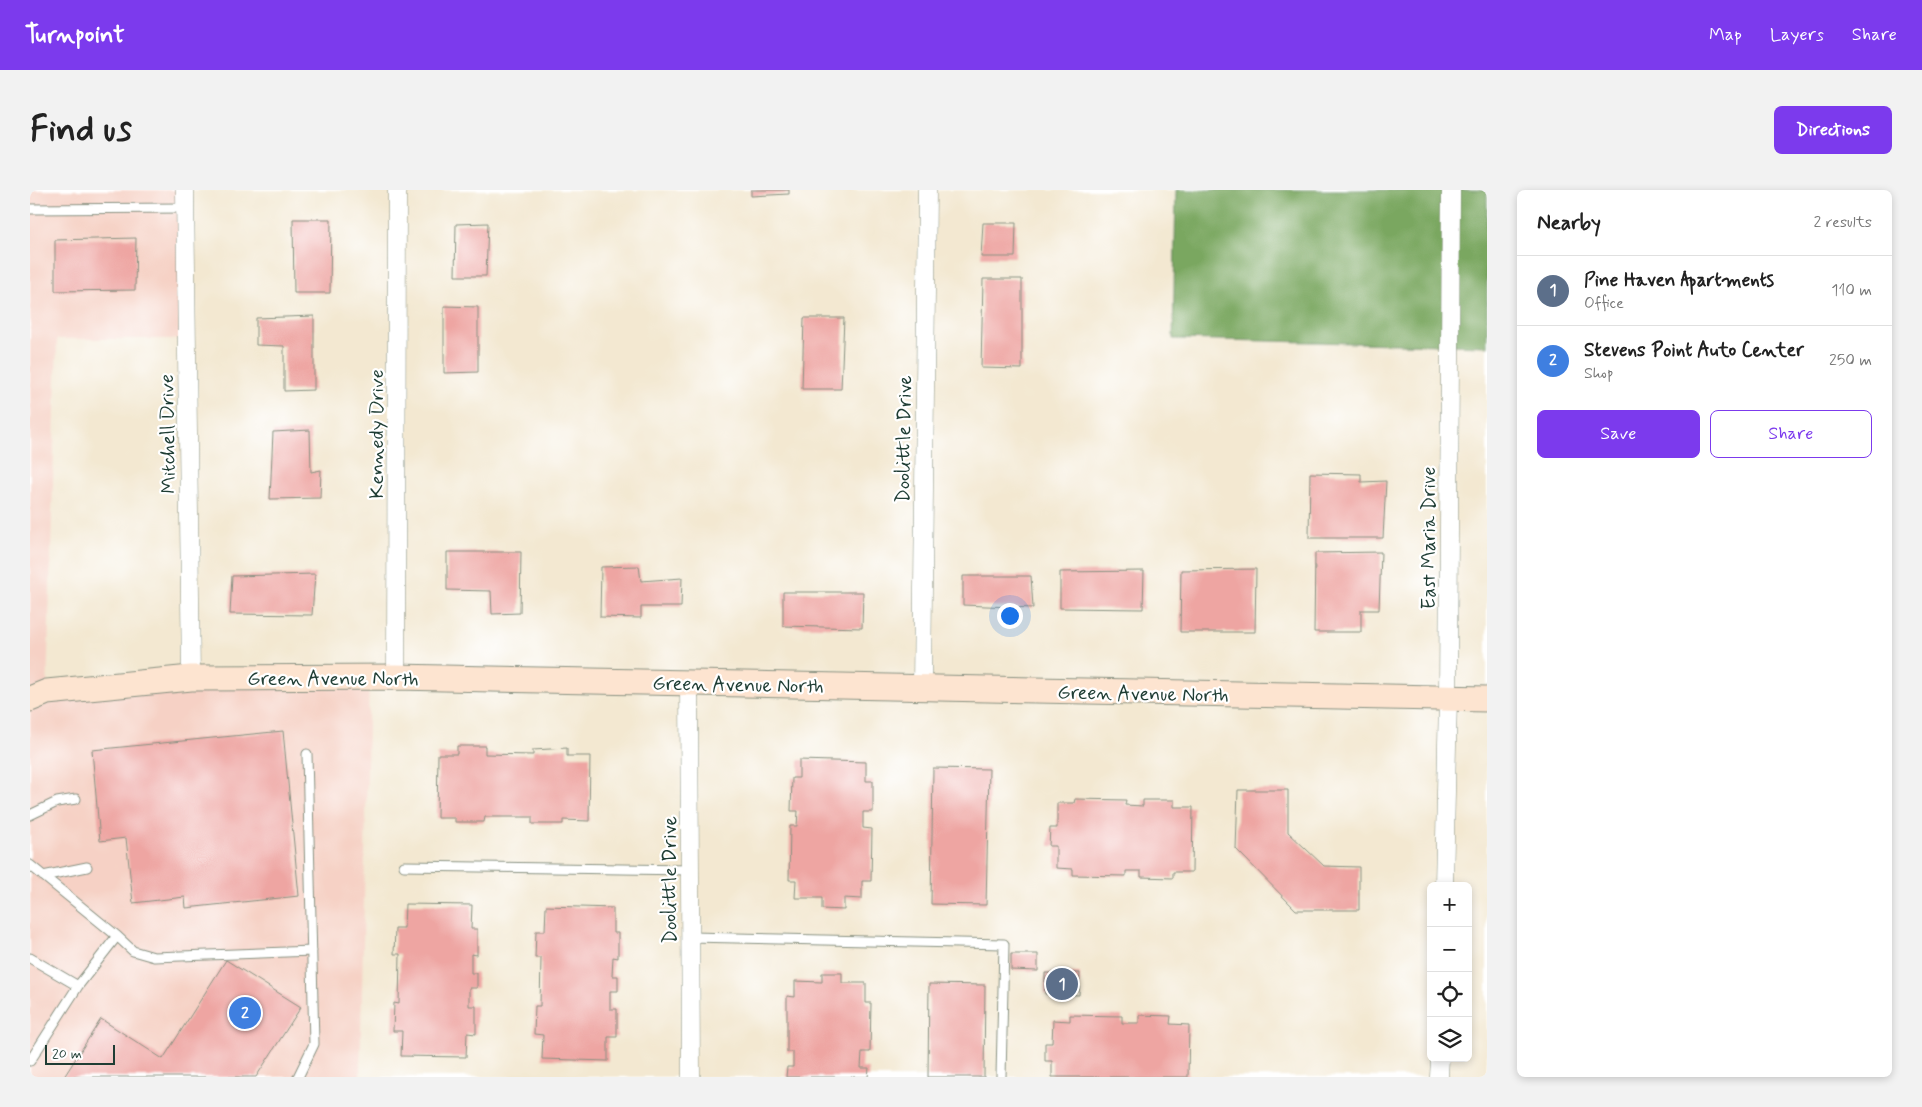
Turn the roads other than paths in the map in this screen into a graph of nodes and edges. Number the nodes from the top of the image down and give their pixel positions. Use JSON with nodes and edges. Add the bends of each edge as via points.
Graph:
{"nodes":[{"id":1,"x":185,"y":190,"type":"edge"},
{"id":2,"x":397,"y":190,"type":"edge"},
{"id":3,"x":927,"y":190,"type":"edge"},
{"id":4,"x":1451,"y":190,"type":"edge"},
{"id":5,"x":185,"y":208,"type":"junction"},
{"id":6,"x":30,"y":209,"type":"edge"},
{"id":7,"x":191,"y":678,"type":"junction"},
{"id":8,"x":396,"y":678,"type":"junction"},
{"id":9,"x":689,"y":682,"type":"junction"},
{"id":10,"x":922,"y":689,"type":"junction"},
{"id":11,"x":1448,"y":698,"type":"junction"},
{"id":12,"x":30,"y":699,"type":"edge"},
{"id":13,"x":1487,"y":699,"type":"edge"},
{"id":14,"x":307,"y":754,"type":"dead end"},
{"id":15,"x":76,"y":800,"type":"dead end"},
{"id":16,"x":30,"y":815,"type":"edge"},
{"id":17,"x":30,"y":866,"type":"edge"},
{"id":18,"x":404,"y":866,"type":"dead end"},
{"id":19,"x":87,"y":867,"type":"dead end"},
{"id":20,"x":691,"y":870,"type":"junction"},
{"id":21,"x":43,"y":876,"type":"junction"},
{"id":22,"x":1444,"y":882,"type":"edge"},
{"id":23,"x":117,"y":936,"type":"junction"},
{"id":24,"x":691,"y":938,"type":"junction"},
{"id":25,"x":312,"y":951,"type":"junction"},
{"id":26,"x":30,"y":958,"type":"edge"},
{"id":27,"x":78,"y":986,"type":"junction"},
{"id":28,"x":30,"y":1061,"type":"edge"},
{"id":29,"x":1440,"y":1062,"type":"edge"},
{"id":30,"x":298,"y":1077,"type":"edge"},
{"id":31,"x":691,"y":1077,"type":"edge"},
{"id":32,"x":1001,"y":1077,"type":"edge"},
{"id":33,"x":1439,"y":1077,"type":"edge"}],
"edges":[{"from":1,"to":5,"type":"street","name":"Mitchell Drive"},
{"from":2,"to":8,"type":"street","name":"Kennedy Drive"},
{"from":3,"to":10,"type":"street","name":"Doolittle Drive"},
{"from":4,"to":11,"type":"street","name":"East Maria Drive"},
{"from":5,"to":6,"type":"lane"},
{"from":5,"to":7,"type":"street","name":"Mitchell Drive"},
{"from":7,"to":8,"type":"street","name":"Green Avenue North"},
{"from":7,"to":12,"type":"street","name":"Green Avenue North","via":[[47,692]]},
{"from":8,"to":9,"type":"street","name":"Green Avenue North"},
{"from":9,"to":10,"type":"street","name":"Green Avenue North"},
{"from":9,"to":20,"type":"street","name":"Doolittle Drive"},
{"from":10,"to":11,"type":"street","name":"Green Avenue North"},
{"from":11,"to":13,"type":"street","name":"Green Avenue North"},
{"from":11,"to":22,"type":"street","name":"East Maria Drive"},
{"from":14,"to":25,"type":"lane"},
{"from":15,"to":16,"type":"lane","via":[[57,802]]},
{"from":17,"to":21,"type":"lane"},
{"from":18,"to":20,"type":"lane"},
{"from":19,"to":21,"type":"lane"},
{"from":20,"to":24,"type":"street","name":"Doolittle Drive"},
{"from":21,"to":23,"type":"lane"},
{"from":23,"to":25,"type":"lane","via":[[133,951],[154,957]]},
{"from":23,"to":27,"type":"lane"},
{"from":24,"to":31,"type":"street","name":"Doolittle Drive"},
{"from":24,"to":32,"type":"lane","via":[[1004,944]]},
{"from":25,"to":30,"type":"lane","via":[[314,1044]]},
{"from":26,"to":27,"type":"lane"},
{"from":27,"to":28,"type":"lane"},
{"from":29,"to":33,"type":"street"}]}
